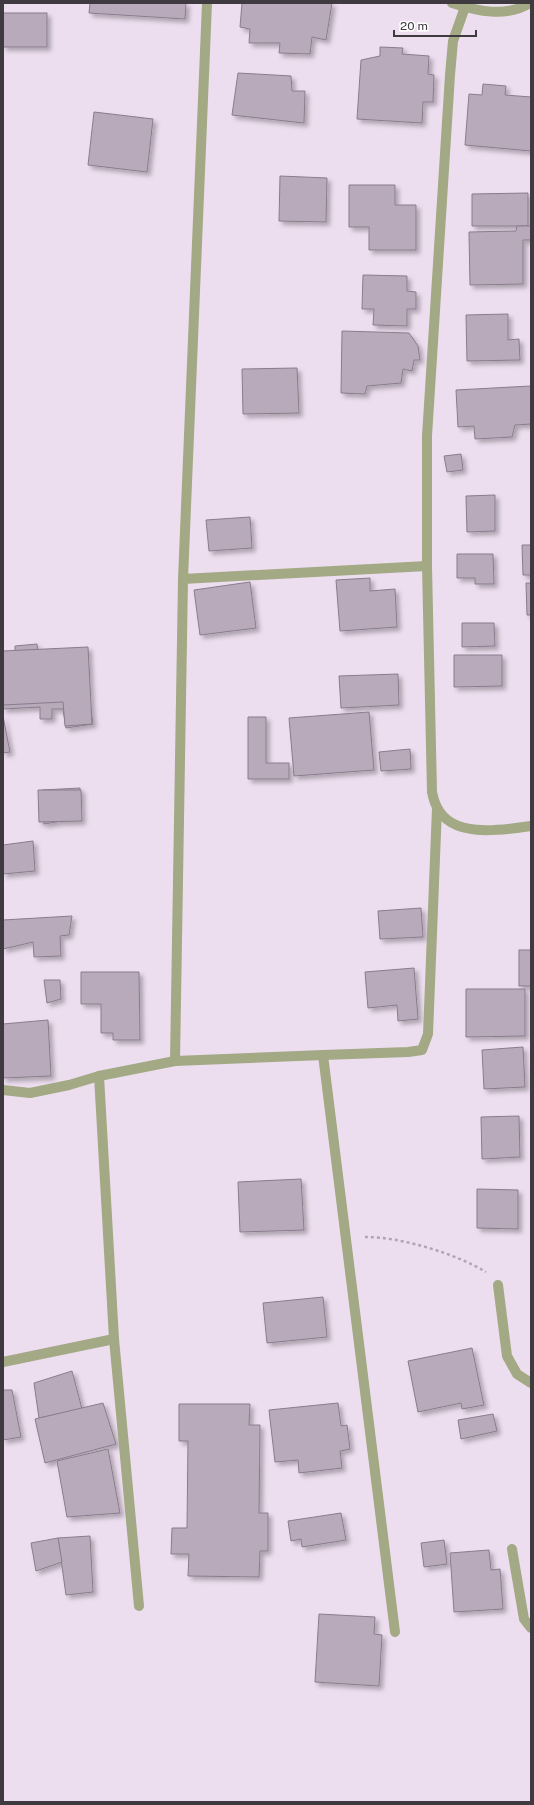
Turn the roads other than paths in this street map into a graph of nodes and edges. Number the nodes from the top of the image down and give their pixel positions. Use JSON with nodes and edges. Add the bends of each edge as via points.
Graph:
{"nodes":[{"id":1,"x":207,"y":3,"type":"edge"},
{"id":2,"x":452,"y":3,"type":"edge"},
{"id":3,"x":530,"y":3,"type":"edge"},
{"id":4,"x":465,"y":7,"type":"junction"},
{"id":5,"x":427,"y":566,"type":"junction"},
{"id":6,"x":183,"y":579,"type":"junction"},
{"id":7,"x":437,"y":808,"type":"junction"},
{"id":8,"x":531,"y":826,"type":"edge"},
{"id":9,"x":323,"y":1055,"type":"junction"},
{"id":10,"x":175,"y":1060,"type":"junction"},
{"id":11,"x":99,"y":1076,"type":"junction"},
{"id":12,"x":3,"y":1090,"type":"edge"},
{"id":13,"x":498,"y":1285,"type":"road end"},
{"id":14,"x":114,"y":1339,"type":"junction"},
{"id":15,"x":3,"y":1362,"type":"edge"},
{"id":16,"x":531,"y":1383,"type":"edge"},
{"id":17,"x":512,"y":1549,"type":"dead end"},
{"id":18,"x":139,"y":1606,"type":"dead end"},
{"id":19,"x":531,"y":1628,"type":"edge"},
{"id":20,"x":395,"y":1632,"type":"dead end"}],
"edges":[{"from":1,"to":6,"type":"street"},
{"from":2,"to":4,"type":"street"},
{"from":3,"to":4,"type":"street","via":[[522,8],[503,12]]},
{"from":4,"to":5,"type":"street","via":[[453,41],[450,76],[427,436]]},
{"from":5,"to":6,"type":"street"},
{"from":5,"to":7,"type":"street","via":[[432,792]]},
{"from":6,"to":10,"type":"street"},
{"from":7,"to":8,"type":"street","via":[[450,822],[465,829]]},
{"from":7,"to":9,"type":"street","via":[[428,1034],[422,1050]]},
{"from":9,"to":10,"type":"street"},
{"from":9,"to":20,"type":"street"},
{"from":10,"to":11,"type":"street"},
{"from":11,"to":12,"type":"street","via":[[30,1093]]},
{"from":11,"to":14,"type":"street"},
{"from":13,"to":16,"type":"street","via":[[508,1356],[517,1374]]},
{"from":14,"to":15,"type":"street"},
{"from":14,"to":18,"type":"street"},
{"from":17,"to":19,"type":"street","via":[[524,1619]]}]}
